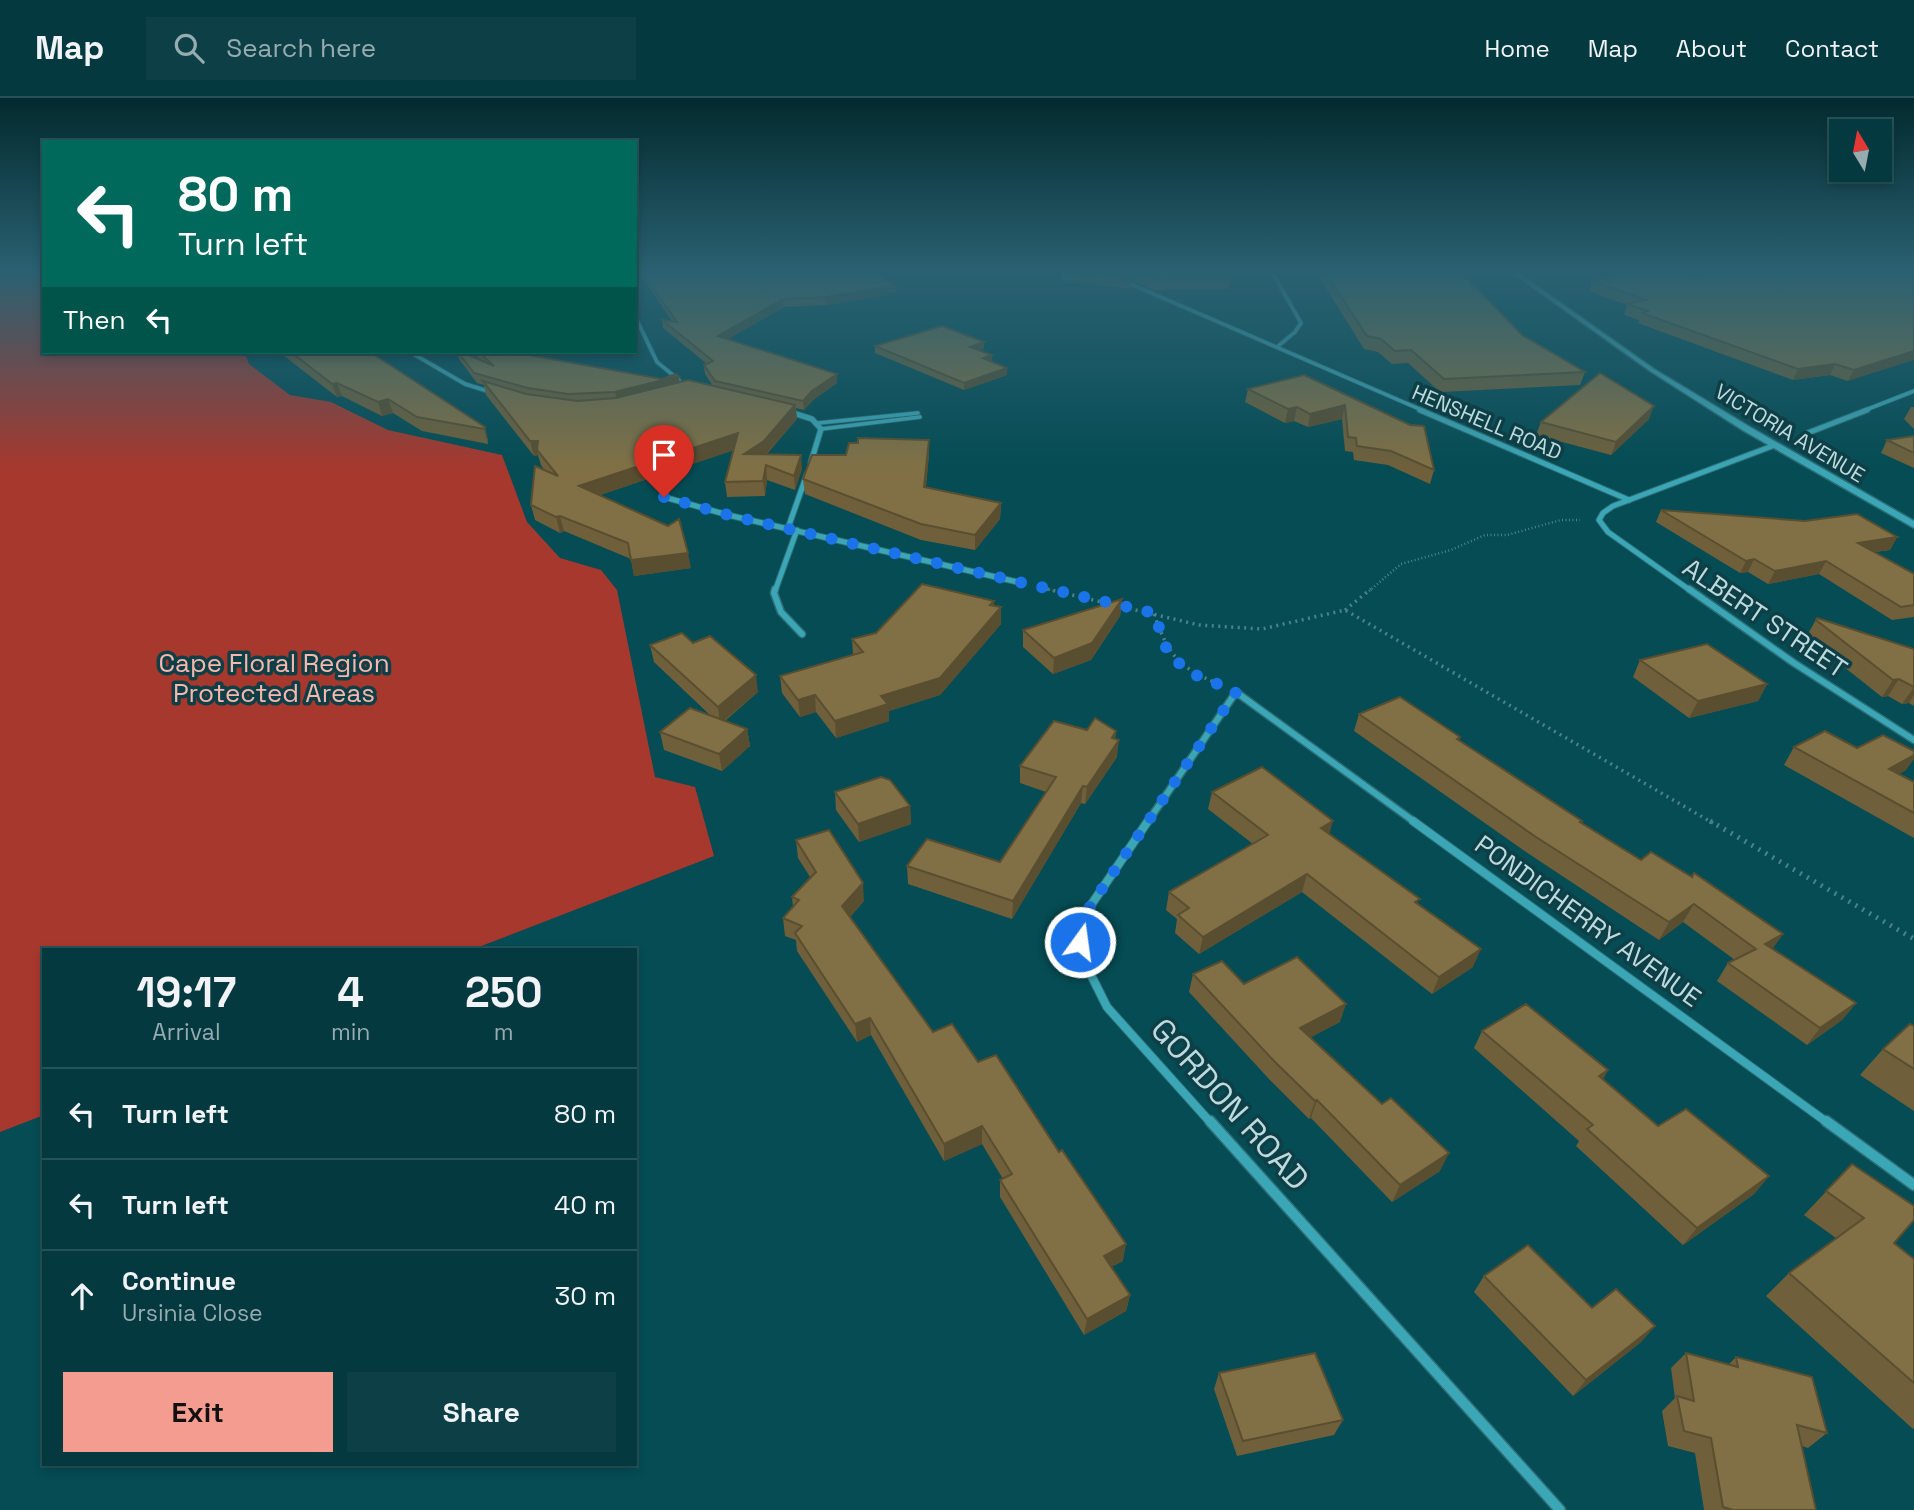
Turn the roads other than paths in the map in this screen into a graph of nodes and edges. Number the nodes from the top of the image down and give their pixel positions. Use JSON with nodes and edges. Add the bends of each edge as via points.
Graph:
{"nodes":[{"id":1,"x":645,"y":338,"type":"edge"},
{"id":2,"x":1256,"y":338,"type":"edge"},
{"id":3,"x":1289,"y":338,"type":"edge"},
{"id":4,"x":1607,"y":338,"type":"edge"},
{"id":5,"x":1277,"y":347,"type":"junction"},
{"id":6,"x":413,"y":354,"type":"edge"},
{"id":7,"x":681,"y":382,"type":"edge"},
{"id":8,"x":1914,"y":391,"type":"edge"},
{"id":9,"x":501,"y":396,"type":"edge"},
{"id":10,"x":786,"y":411,"type":"edge"},
{"id":11,"x":818,"y":423,"type":"junction"},
{"id":12,"x":821,"y":429,"type":"junction"},
{"id":13,"x":1805,"y":434,"type":"dead end"},
{"id":14,"x":1774,"y":445,"type":"junction"},
{"id":15,"x":664,"y":497,"type":"dead end"},
{"id":16,"x":1629,"y":500,"type":"junction"},
{"id":17,"x":1914,"y":525,"type":"edge"},
{"id":18,"x":788,"y":528,"type":"junction"},
{"id":19,"x":797,"y":530,"type":"junction"},
{"id":20,"x":1022,"y":583,"type":"road end"},
{"id":21,"x":802,"y":635,"type":"dead end"},
{"id":22,"x":1236,"y":692,"type":"joint"},
{"id":23,"x":1914,"y":740,"type":"edge"},
{"id":24,"x":1914,"y":1185,"type":"edge"},
{"id":25,"x":1560,"y":1510,"type":"edge"}],
"edges":[{"from":1,"to":7,"type":"street","via":[[657,362]]},
{"from":2,"to":5,"type":"street","name":"HENSHELL ROAD"},
{"from":3,"to":5,"type":"street"},
{"from":4,"to":14,"type":"street","name":"VICTORIA AVENUE"},
{"from":5,"to":16,"type":"street","name":"HENSHELL ROAD"},
{"from":6,"to":9,"type":"street","via":[[465,384]]},
{"from":8,"to":13,"type":"street"},
{"from":10,"to":11,"type":"street"},
{"from":11,"to":12,"type":"street"},
{"from":11,"to":12,"type":"lane","via":[[919,415]]},
{"from":12,"to":18,"type":"street"},
{"from":14,"to":16,"type":"street"},
{"from":14,"to":17,"type":"street","name":"VICTORIA AVENUE"},
{"from":15,"to":18,"type":"street"},
{"from":16,"to":23,"type":"street","name":"ALBERT STREET","via":[[1606,510],[1599,520],[1608,532],[1722,614]]},
{"from":18,"to":19,"type":"street"},
{"from":19,"to":20,"type":"street"},
{"from":19,"to":21,"type":"street","via":[[774,593],[781,612]]},
{"from":22,"to":24,"type":"street","name":"PONDICHERRY AVENUE"},
{"from":22,"to":25,"type":"street","name":"GORDON ROAD","via":[[1087,911],[1080,942],[1086,974],[1107,1007]]}]}
